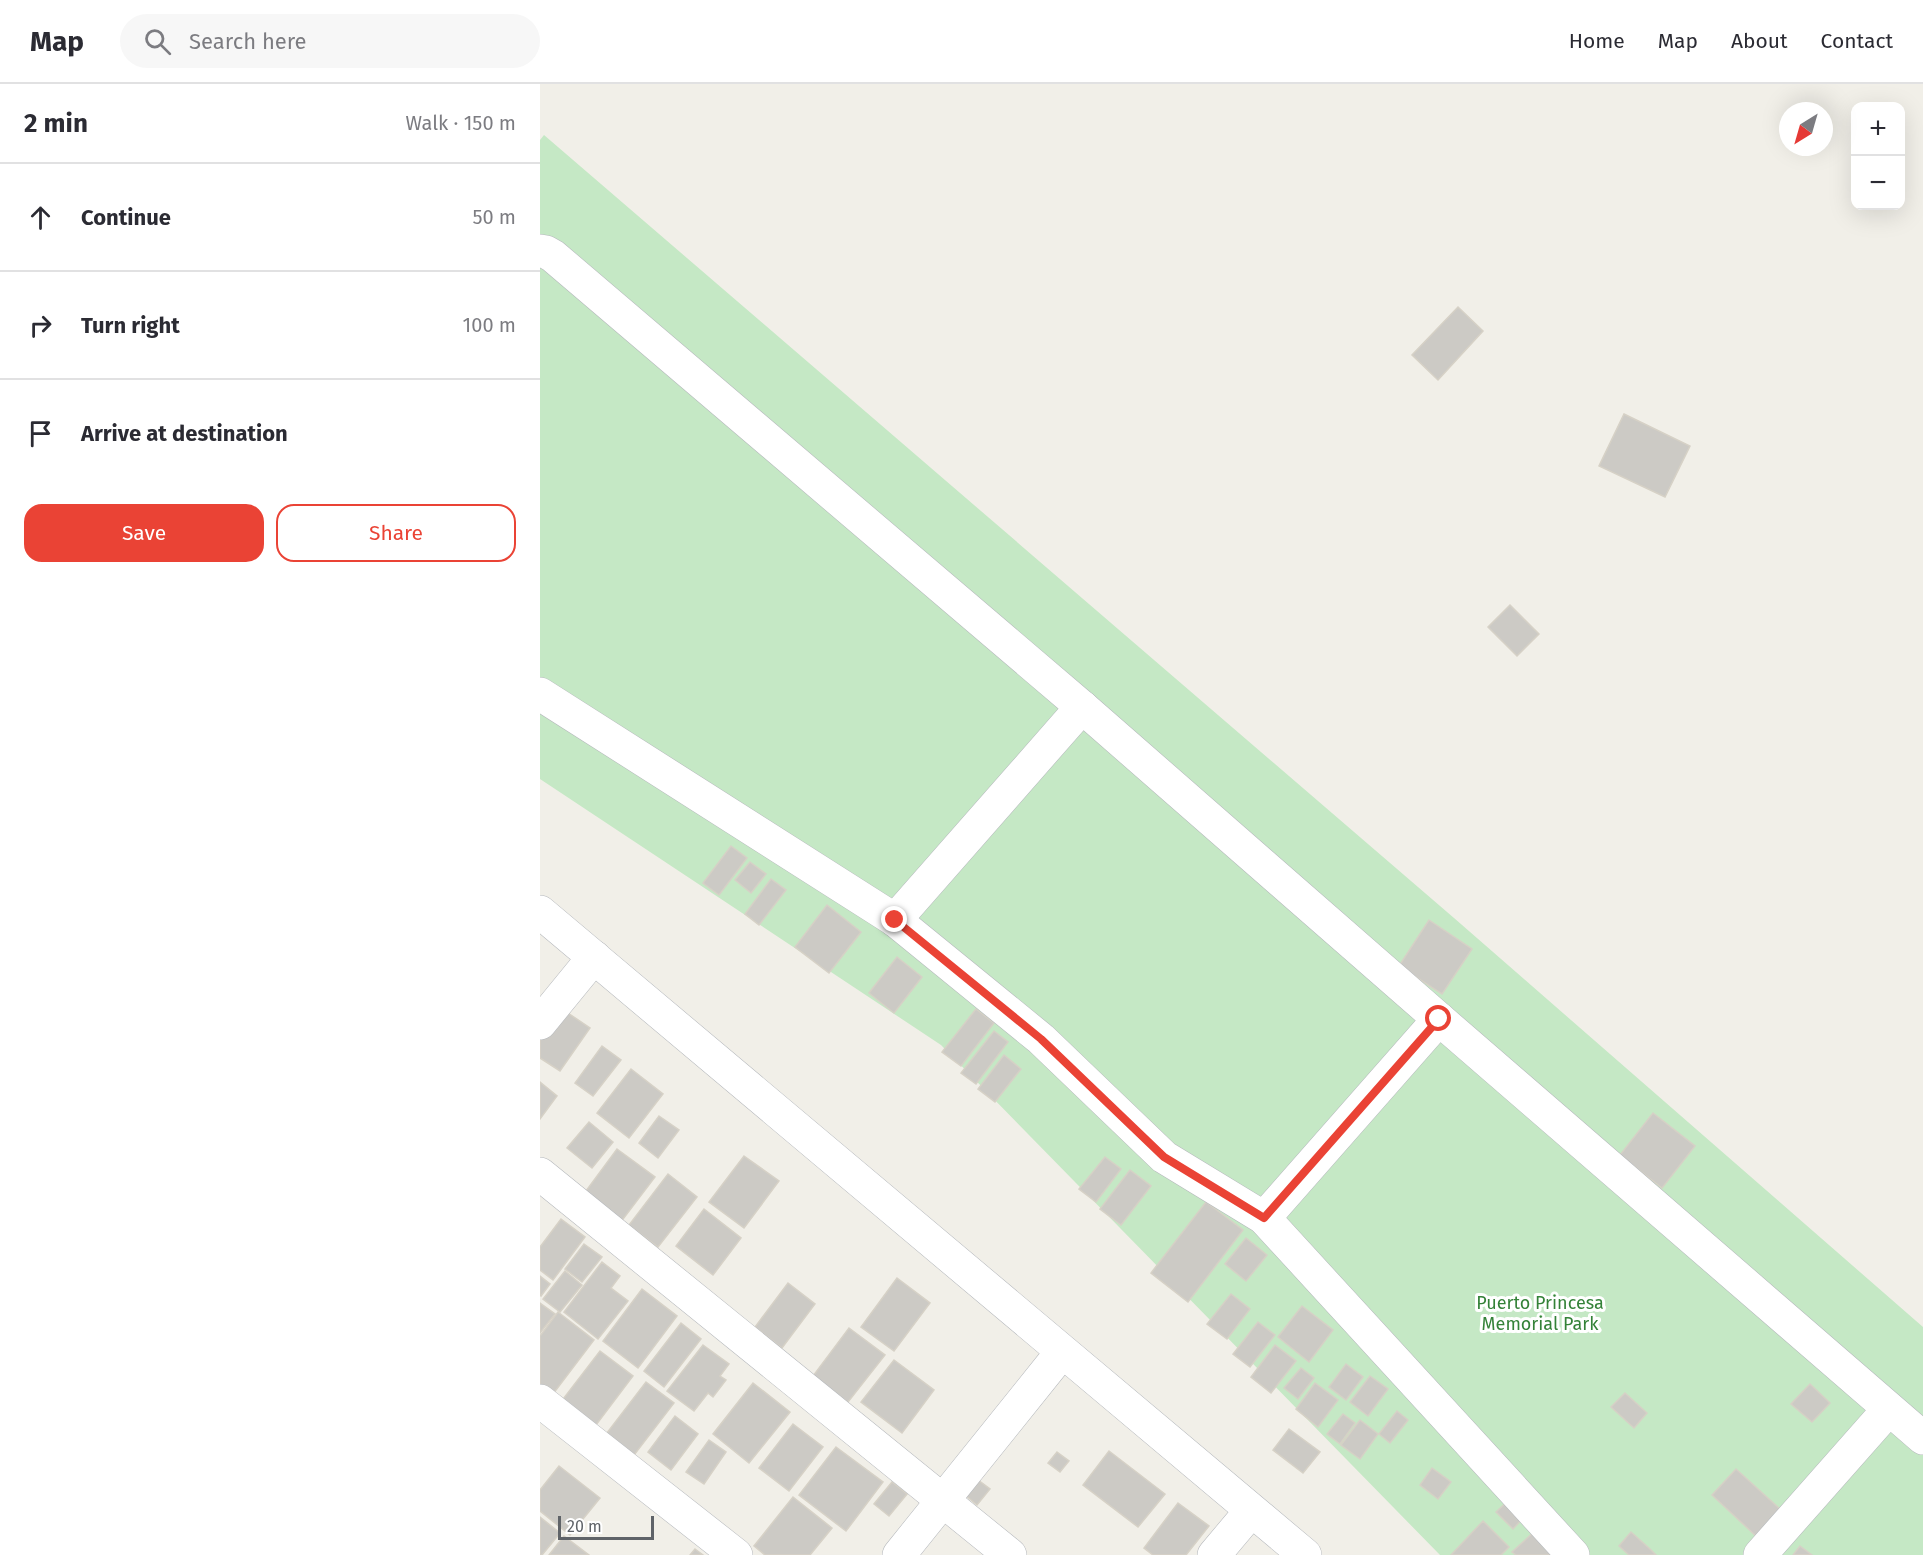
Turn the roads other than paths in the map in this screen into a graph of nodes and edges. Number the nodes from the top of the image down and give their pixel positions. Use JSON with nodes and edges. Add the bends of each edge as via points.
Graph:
{"nodes":[{"id":1,"x":540,"y":251,"type":"edge"},
{"id":2,"x":540,"y":694,"type":"edge"},
{"id":3,"x":1082,"y":707,"type":"junction"},
{"id":4,"x":540,"y":912,"type":"edge"},
{"id":5,"x":895,"y":920,"type":"junction"},
{"id":6,"x":594,"y":957,"type":"junction"},
{"id":7,"x":1439,"y":1019,"type":"junction"},
{"id":8,"x":540,"y":1023,"type":"edge"},
{"id":9,"x":540,"y":1174,"type":"edge"},
{"id":10,"x":1264,"y":1218,"type":"junction"},
{"id":11,"x":1062,"y":1352,"type":"junction"},
{"id":12,"x":540,"y":1401,"type":"edge"},
{"id":13,"x":1889,"y":1409,"type":"junction"},
{"id":14,"x":1923,"y":1438,"type":"edge"},
{"id":15,"x":941,"y":1500,"type":"junction"},
{"id":16,"x":1251,"y":1511,"type":"junction"},
{"id":17,"x":736,"y":1555,"type":"edge"},
{"id":18,"x":898,"y":1555,"type":"edge"},
{"id":19,"x":1010,"y":1555,"type":"edge"},
{"id":20,"x":1214,"y":1555,"type":"edge"},
{"id":21,"x":1305,"y":1555,"type":"edge"},
{"id":22,"x":1573,"y":1555,"type":"edge"},
{"id":23,"x":1760,"y":1555,"type":"edge"}],
"edges":[{"from":1,"to":3,"type":"street","via":[[553,256]]},
{"from":2,"to":5,"type":"street"},
{"from":3,"to":5,"type":"street"},
{"from":3,"to":7,"type":"street"},
{"from":4,"to":6,"type":"street"},
{"from":5,"to":10,"type":"street","via":[[1041,1039],[1164,1157]]},
{"from":6,"to":8,"type":"street"},
{"from":6,"to":11,"type":"street"},
{"from":7,"to":10,"type":"street"},
{"from":7,"to":13,"type":"street"},
{"from":9,"to":15,"type":"street"},
{"from":10,"to":22,"type":"street"},
{"from":11,"to":15,"type":"street"},
{"from":11,"to":16,"type":"street"},
{"from":12,"to":17,"type":"street"},
{"from":13,"to":14,"type":"street"},
{"from":13,"to":23,"type":"street"},
{"from":15,"to":18,"type":"street"},
{"from":15,"to":19,"type":"street"},
{"from":16,"to":20,"type":"street"},
{"from":16,"to":21,"type":"street"}]}
